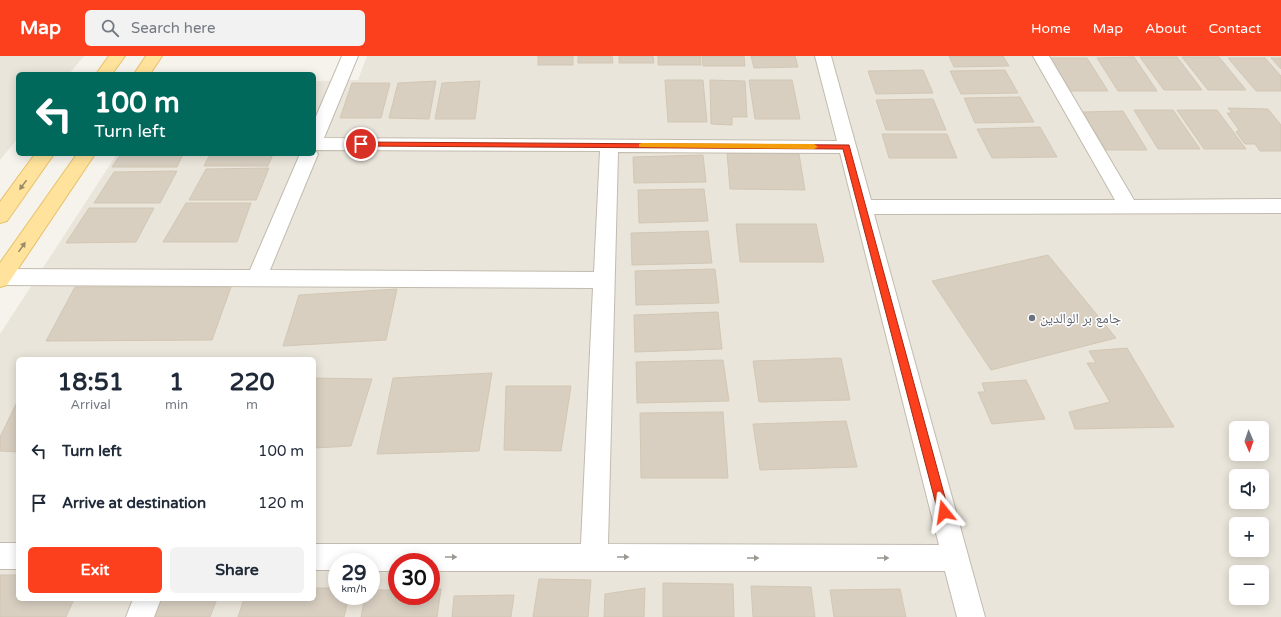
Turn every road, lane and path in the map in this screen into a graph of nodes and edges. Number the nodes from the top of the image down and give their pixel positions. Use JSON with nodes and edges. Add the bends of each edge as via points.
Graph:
{"nodes":[{"id":1,"x":117,"y":56,"type":"edge"},
{"id":2,"x":154,"y":56,"type":"edge"},
{"id":3,"x":350,"y":56,"type":"edge"},
{"id":4,"x":822,"y":56,"type":"edge"},
{"id":5,"x":1041,"y":56,"type":"edge"},
{"id":6,"x":105,"y":72,"type":"edge"},
{"id":7,"x":143,"y":72,"type":"edge"},
{"id":8,"x":316,"y":138,"type":"edge"},
{"id":9,"x":316,"y":143,"type":"edge"},
{"id":10,"x":610,"y":146,"type":"junction"},
{"id":11,"x":846,"y":147,"type":"junction"},
{"id":12,"x":44,"y":156,"type":"edge"},
{"id":13,"x":85,"y":156,"type":"edge"},
{"id":14,"x":308,"y":156,"type":"edge"},
{"id":15,"x":1128,"y":206,"type":"junction"},
{"id":16,"x":1281,"y":206,"type":"edge"},
{"id":17,"x":862,"y":207,"type":"junction"},
{"id":18,"x":0,"y":216,"type":"edge"},
{"id":19,"x":0,"y":278,"type":"edge"},
{"id":20,"x":257,"y":278,"type":"junction"},
{"id":21,"x":604,"y":280,"type":"junction"},
{"id":22,"x":0,"y":556,"type":"edge"},
{"id":23,"x":16,"y":556,"type":"edge"},
{"id":24,"x":316,"y":557,"type":"edge"},
{"id":25,"x":594,"y":557,"type":"junction"},
{"id":26,"x":956,"y":558,"type":"junction"},
{"id":27,"x":146,"y":601,"type":"edge"},
{"id":28,"x":140,"y":617,"type":"edge"},
{"id":29,"x":971,"y":617,"type":"edge"}],
"edges":[{"from":1,"to":6,"type":"main road"},
{"from":2,"to":7,"type":"main road"},
{"from":3,"to":8,"type":"street"},
{"from":4,"to":11,"type":"street"},
{"from":5,"to":15,"type":"street"},
{"from":9,"to":10,"type":"street"},
{"from":10,"to":11,"type":"street"},
{"from":10,"to":21,"type":"street"},
{"from":11,"to":17,"type":"street"},
{"from":12,"to":18,"type":"main road","one_way":true},
{"from":19,"to":13,"type":"main road","one_way":true},
{"from":14,"to":20,"type":"street"},
{"from":15,"to":16,"type":"street"},
{"from":15,"to":17,"type":"street"},
{"from":17,"to":26,"type":"street"},
{"from":19,"to":20,"type":"street"},
{"from":20,"to":21,"type":"street"},
{"from":21,"to":25,"type":"street"},
{"from":22,"to":23,"type":"street"},
{"from":24,"to":25,"type":"street","one_way":true},
{"from":25,"to":26,"type":"street","one_way":true},
{"from":26,"to":29,"type":"street"},
{"from":27,"to":28,"type":"street"}]}
